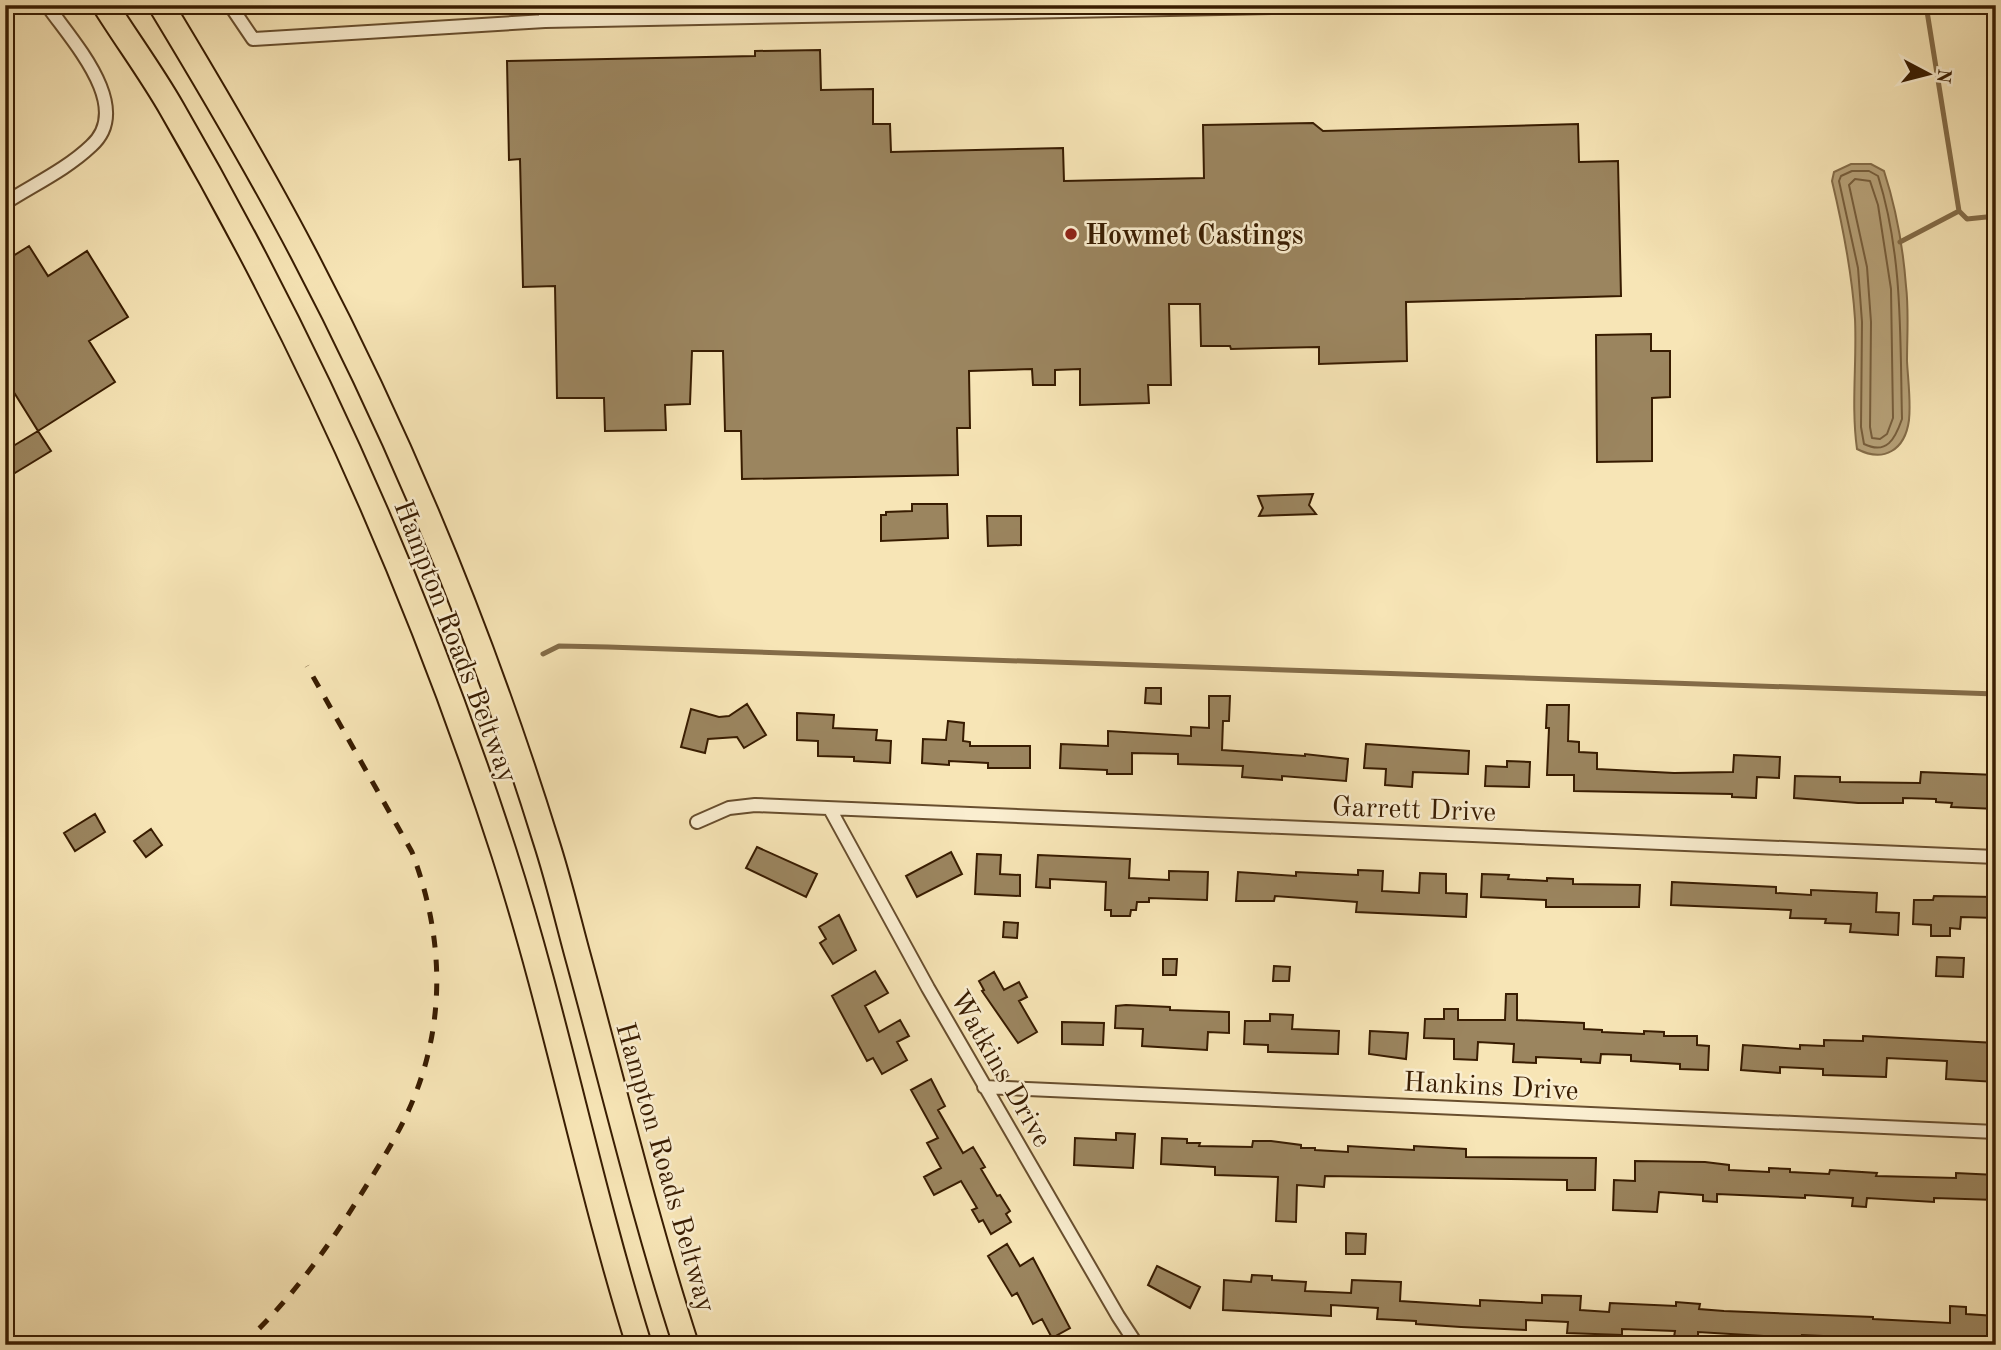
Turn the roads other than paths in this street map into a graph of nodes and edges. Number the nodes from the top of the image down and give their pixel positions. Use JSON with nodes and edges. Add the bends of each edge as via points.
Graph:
{"nodes":[{"id":1,"x":47,"y":5,"type":"edge"},
{"id":2,"x":105,"y":5,"type":"edge"},
{"id":3,"x":161,"y":5,"type":"edge"},
{"id":4,"x":230,"y":5,"type":"edge"},
{"id":5,"x":545,"y":5,"type":"edge"},
{"id":6,"x":1375,"y":5,"type":"edge"},
{"id":7,"x":1101,"y":8,"type":"edge"},
{"id":8,"x":545,"y":21,"type":"junction"},
{"id":9,"x":5,"y":203,"type":"edge"},
{"id":10,"x":830,"y":809,"type":"junction"},
{"id":11,"x":697,"y":822,"type":"dead end"},
{"id":12,"x":1996,"y":857,"type":"edge"},
{"id":13,"x":984,"y":1087,"type":"junction"},
{"id":14,"x":1996,"y":1132,"type":"edge"},
{"id":15,"x":613,"y":1263,"type":"junction"},
{"id":16,"x":631,"y":1345,"type":"edge"},
{"id":17,"x":639,"y":1345,"type":"edge"},
{"id":18,"x":686,"y":1345,"type":"edge"},
{"id":19,"x":1141,"y":1345,"type":"edge"}],
"edges":[{"from":1,"to":9,"type":"street","via":[[105,94],[107,120],[93,145]]},
{"from":2,"to":15,"type":"highway","name":"Hampton Roads Beltway","via":[[170,106],[284,314],[357,466],[411,594],[476,768],[512,881]]},
{"from":3,"to":18,"type":"highway","name":"Hampton Roads Beltway","via":[[227,115],[333,313],[407,471],[467,616],[547,843]]},
{"from":4,"to":8,"type":"street","via":[[253,39]]},
{"from":5,"to":8,"type":"street"},
{"from":6,"to":7,"type":"street"},
{"from":7,"to":8,"type":"street"},
{"from":10,"to":11,"type":"street","name":"Garrett Drive","via":[[741,806]]},
{"from":10,"to":12,"type":"street","name":"Garrett Drive"},
{"from":10,"to":13,"type":"street","name":"Watkins Drive"},
{"from":13,"to":14,"type":"street","name":"Hankins Drive"},
{"from":13,"to":19,"type":"street","name":"Watkins Drive","via":[[1118,1317]]},
{"from":15,"to":16,"type":"highway"},
{"from":15,"to":17,"type":"highway","name":"Hampton Roads Beltway"}]}
